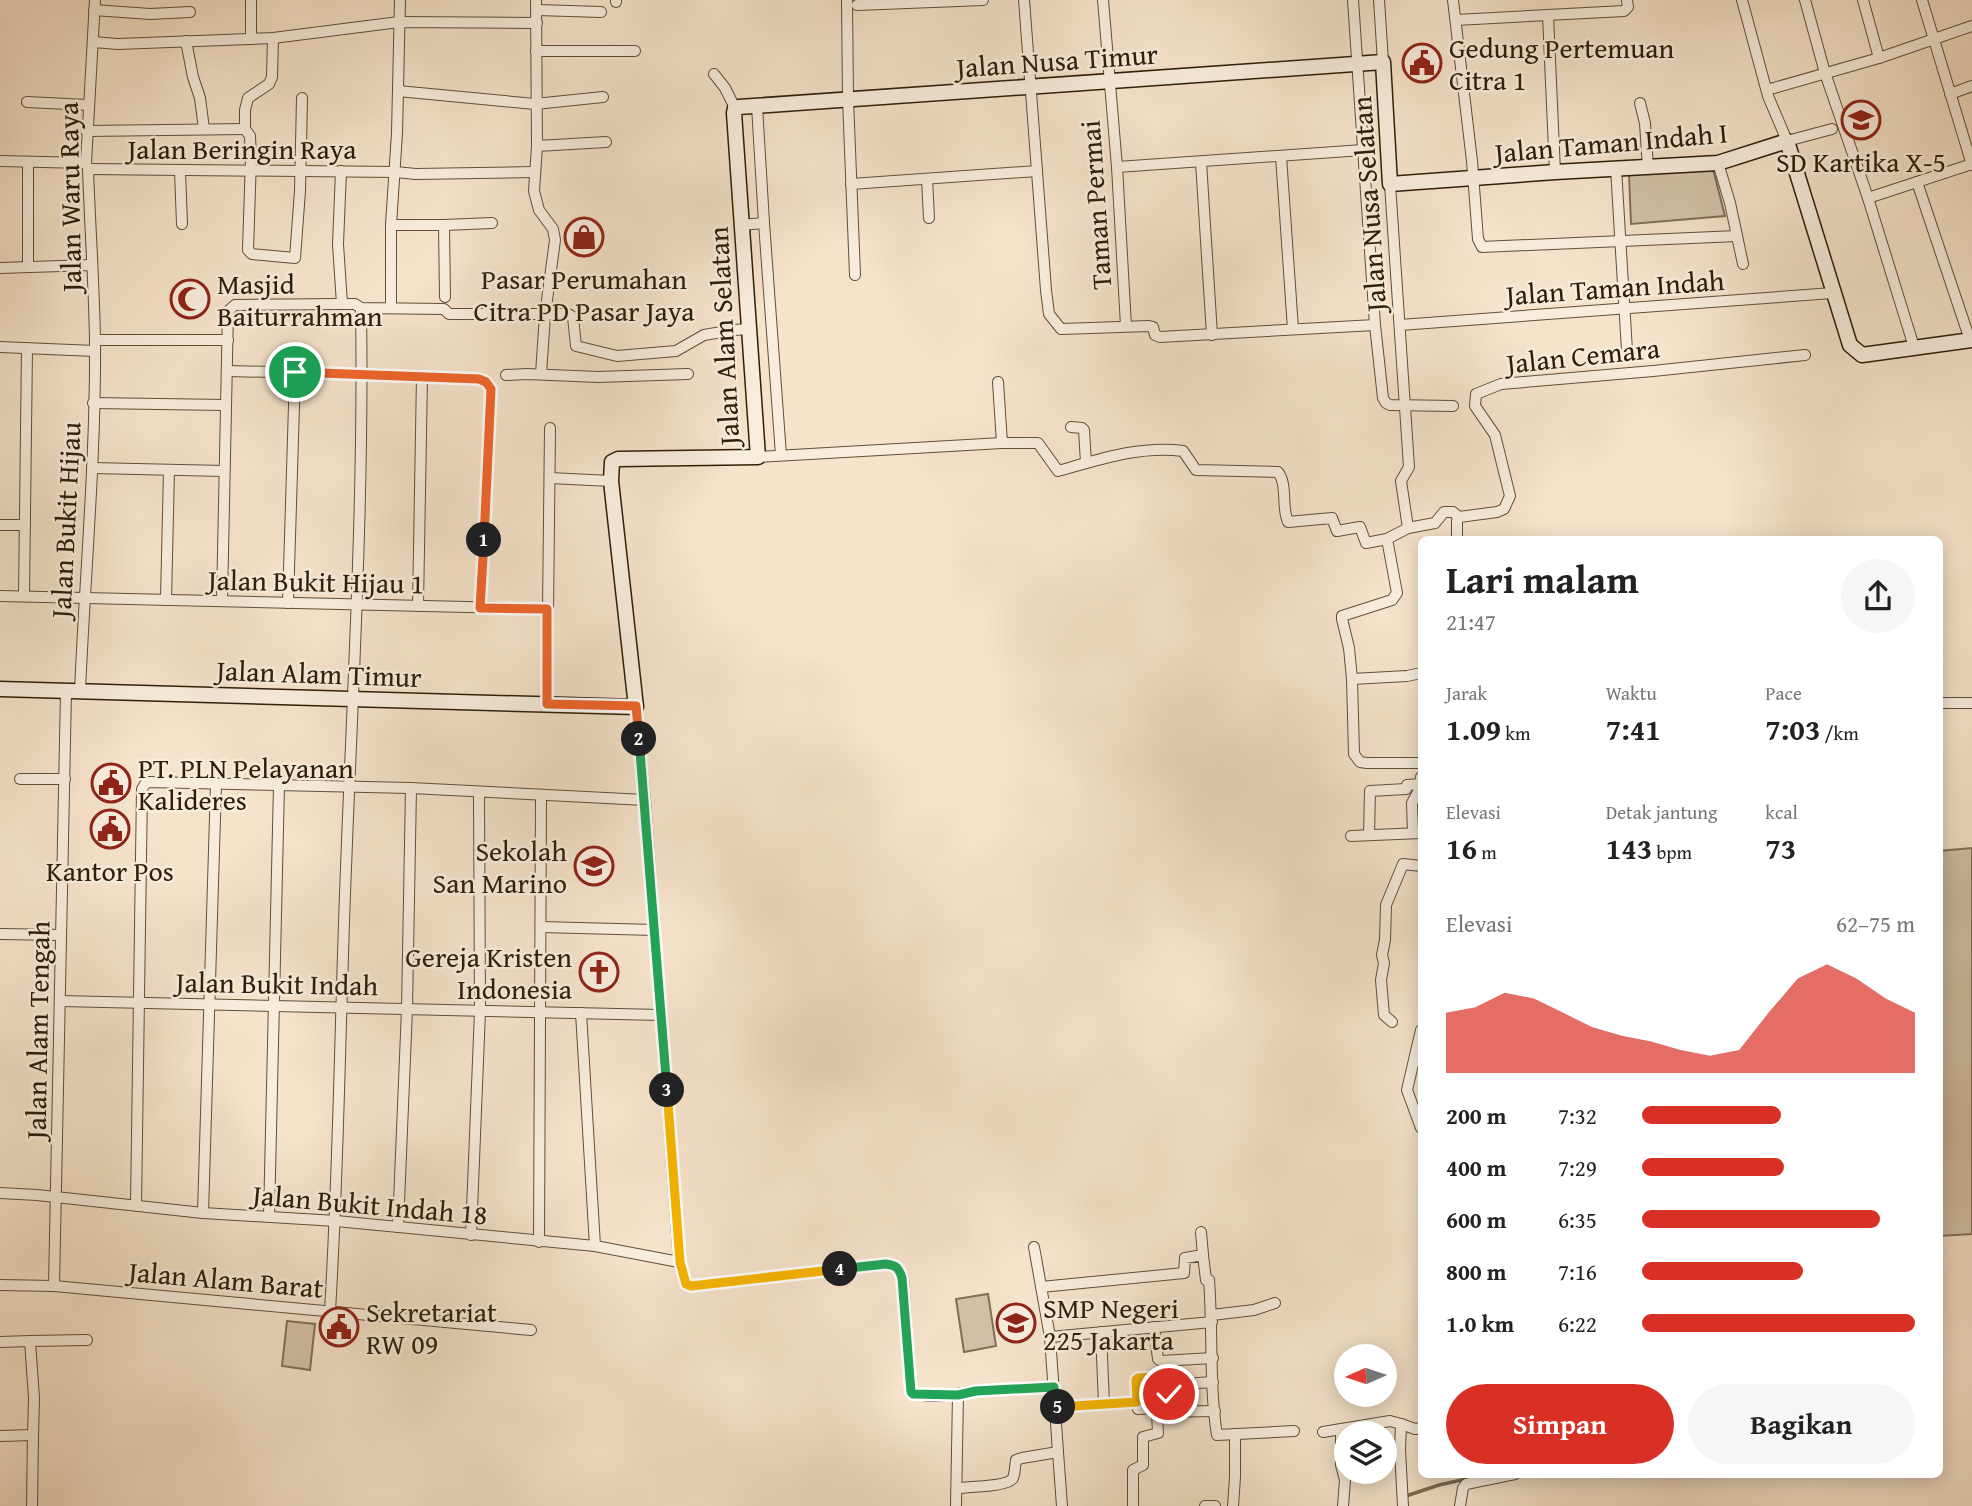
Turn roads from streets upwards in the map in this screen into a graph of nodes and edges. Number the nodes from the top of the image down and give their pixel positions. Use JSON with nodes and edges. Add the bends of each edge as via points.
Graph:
{"nodes":[{"id":1,"x":251,"y":0,"type":"edge"},
{"id":2,"x":400,"y":0,"type":"edge"},
{"id":3,"x":983,"y":0,"type":"edge"},
{"id":4,"x":1024,"y":0,"type":"edge"},
{"id":5,"x":1102,"y":0,"type":"edge"},
{"id":6,"x":1353,"y":0,"type":"edge"},
{"id":7,"x":1379,"y":0,"type":"edge"},
{"id":8,"x":1453,"y":0,"type":"edge"},
{"id":9,"x":1742,"y":0,"type":"edge"},
{"id":10,"x":1805,"y":0,"type":"edge"},
{"id":11,"x":1863,"y":0,"type":"edge"},
{"id":12,"x":1923,"y":0,"type":"edge"},
{"id":13,"x":913,"y":1,"type":"edge"},
{"id":14,"x":959,"y":1,"type":"edge"},
{"id":15,"x":852,"y":3,"type":"edge"},
{"id":16,"x":95,"y":5,"type":"edge"},
{"id":17,"x":537,"y":5,"type":"edge"},
{"id":18,"x":1627,"y":5,"type":"edge"},
{"id":19,"x":190,"y":12,"type":"dead end"},
{"id":20,"x":601,"y":12,"type":"dead end"},
{"id":21,"x":1548,"y":15,"type":"junction"},
{"id":22,"x":1456,"y":20,"type":"junction"},
{"id":23,"x":399,"y":22,"type":"junction"},
{"id":24,"x":537,"y":23,"type":"junction"},
{"id":25,"x":1972,"y":26,"type":"edge"},
{"id":26,"x":273,"y":38,"type":"junction"},
{"id":27,"x":251,"y":39,"type":"junction"},
{"id":28,"x":1934,"y":39,"type":"junction"},
{"id":29,"x":186,"y":41,"type":"junction"},
{"id":30,"x":93,"y":42,"type":"junction"},
{"id":31,"x":536,"y":51,"type":"junction"},
{"id":32,"x":635,"y":51,"type":"dead end"},
{"id":33,"x":1878,"y":58,"type":"junction"},
{"id":34,"x":1383,"y":62,"type":"junction"},
{"id":35,"x":1357,"y":63,"type":"junction"},
{"id":36,"x":1825,"y":73,"type":"junction"},
{"id":37,"x":713,"y":74,"type":"dead end"},
{"id":38,"x":1109,"y":81,"type":"junction"},
{"id":39,"x":1031,"y":86,"type":"junction"},
{"id":40,"x":1972,"y":86,"type":"edge"},
{"id":41,"x":1767,"y":90,"type":"junction"},
{"id":42,"x":398,"y":91,"type":"junction"},
{"id":43,"x":1950,"y":94,"type":"junction"},
{"id":44,"x":603,"y":97,"type":"dead end"},
{"id":45,"x":302,"y":98,"type":"dead end"},
{"id":46,"x":848,"y":99,"type":"junction"},
{"id":47,"x":27,"y":102,"type":"dead end"},
{"id":48,"x":1640,"y":103,"type":"dead end"},
{"id":49,"x":535,"y":104,"type":"junction"},
{"id":50,"x":88,"y":105,"type":"junction"},
{"id":51,"x":757,"y":106,"type":"junction"},
{"id":52,"x":735,"y":108,"type":"junction"},
{"id":53,"x":204,"y":129,"type":"junction"},
{"id":54,"x":245,"y":129,"type":"junction"},
{"id":55,"x":1832,"y":129,"type":"dead end"},
{"id":56,"x":86,"y":131,"type":"junction"},
{"id":57,"x":1787,"y":141,"type":"junction"},
{"id":58,"x":606,"y":142,"type":"dead end"},
{"id":59,"x":537,"y":146,"type":"junction"},
{"id":60,"x":1363,"y":150,"type":"junction"},
{"id":61,"x":1280,"y":156,"type":"junction"},
{"id":62,"x":0,"y":161,"type":"edge"},
{"id":63,"x":28,"y":162,"type":"junction"},
{"id":64,"x":1202,"y":162,"type":"junction"},
{"id":65,"x":1718,"y":163,"type":"junction"},
{"id":66,"x":1972,"y":165,"type":"edge"},
{"id":67,"x":87,"y":166,"type":"junction"},
{"id":68,"x":1117,"y":167,"type":"junction"},
{"id":69,"x":1616,"y":168,"type":"junction"},
{"id":70,"x":1648,"y":168,"type":"junction"},
{"id":71,"x":341,"y":171,"type":"junction"},
{"id":72,"x":1037,"y":171,"type":"junction"},
{"id":73,"x":180,"y":172,"type":"junction"},
{"id":74,"x":251,"y":172,"type":"junction"},
{"id":75,"x":300,"y":172,"type":"junction"},
{"id":76,"x":395,"y":172,"type":"junction"},
{"id":77,"x":534,"y":172,"type":"junction"},
{"id":78,"x":1555,"y":172,"type":"junction"},
{"id":79,"x":1474,"y":178,"type":"junction"},
{"id":80,"x":927,"y":179,"type":"junction"},
{"id":81,"x":1917,"y":182,"type":"junction"},
{"id":82,"x":851,"y":184,"type":"junction"},
{"id":83,"x":1390,"y":184,"type":"junction"},
{"id":84,"x":1868,"y":198,"type":"junction"},
{"id":85,"x":929,"y":218,"type":"dead end"},
{"id":86,"x":492,"y":223,"type":"dead end"},
{"id":87,"x":764,"y":223,"type":"junction"},
{"id":88,"x":182,"y":224,"type":"dead end"},
{"id":89,"x":391,"y":225,"type":"junction"},
{"id":90,"x":444,"y":225,"type":"junction"},
{"id":91,"x":741,"y":225,"type":"junction"},
{"id":92,"x":1737,"y":236,"type":"junction"},
{"id":93,"x":1620,"y":240,"type":"junction"},
{"id":94,"x":1743,"y":264,"type":"dead end"},
{"id":95,"x":92,"y":265,"type":"junction"},
{"id":96,"x":29,"y":267,"type":"junction"},
{"id":97,"x":0,"y":268,"type":"edge"},
{"id":98,"x":855,"y":275,"type":"dead end"},
{"id":99,"x":1833,"y":293,"type":"junction"},
{"id":100,"x":446,"y":298,"type":"dead end"},
{"id":101,"x":342,"y":304,"type":"junction"},
{"id":102,"x":361,"y":308,"type":"junction"},
{"id":103,"x":391,"y":308,"type":"junction"},
{"id":104,"x":1624,"y":309,"type":"junction"},
{"id":105,"x":545,"y":315,"type":"junction"},
{"id":106,"x":1375,"y":325,"type":"junction"},
{"id":107,"x":1400,"y":325,"type":"junction"},
{"id":108,"x":1126,"y":326,"type":"junction"},
{"id":109,"x":748,"y":329,"type":"junction"},
{"id":110,"x":1293,"y":329,"type":"junction"},
{"id":111,"x":1212,"y":335,"type":"junction"},
{"id":112,"x":228,"y":340,"type":"junction"},
{"id":113,"x":1971,"y":340,"type":"edge"},
{"id":114,"x":0,"y":346,"type":"edge"},
{"id":115,"x":95,"y":346,"type":"junction"},
{"id":116,"x":1914,"y":347,"type":"junction"},
{"id":117,"x":27,"y":348,"type":"junction"},
{"id":118,"x":1627,"y":351,"type":"dead end"},
{"id":119,"x":1805,"y":355,"type":"dead end"},
{"id":120,"x":227,"y":371,"type":"junction"},
{"id":121,"x":295,"y":372,"type":"junction"},
{"id":122,"x":362,"y":374,"type":"junction"},
{"id":123,"x":541,"y":374,"type":"junction"},
{"id":124,"x":688,"y":374,"type":"dead end"},
{"id":125,"x":506,"y":375,"type":"dead end"},
{"id":126,"x":422,"y":376,"type":"junction"},
{"id":127,"x":998,"y":382,"type":"dead end"},
{"id":128,"x":93,"y":403,"type":"junction"},
{"id":129,"x":225,"y":405,"type":"junction"},
{"id":130,"x":1406,"y":405,"type":"junction"},
{"id":131,"x":1453,"y":406,"type":"dead end"},
{"id":132,"x":550,"y":428,"type":"dead end"},
{"id":133,"x":1071,"y":428,"type":"dead end"},
{"id":134,"x":1002,"y":443,"type":"junction"},
{"id":135,"x":781,"y":456,"type":"junction"},
{"id":136,"x":758,"y":457,"type":"junction"},
{"id":137,"x":1086,"y":463,"type":"junction"},
{"id":138,"x":92,"y":468,"type":"junction"},
{"id":139,"x":169,"y":470,"type":"junction"},
{"id":140,"x":224,"y":471,"type":"junction"},
{"id":141,"x":550,"y":478,"type":"junction"},
{"id":142,"x":611,"y":481,"type":"junction"},
{"id":143,"x":1459,"y":517,"type":"junction"},
{"id":144,"x":0,"y":524,"type":"edge"},
{"id":145,"x":25,"y":525,"type":"junction"},
{"id":146,"x":1408,"y":528,"type":"junction"},
{"id":147,"x":1457,"y":536,"type":"edge"},
{"id":148,"x":1387,"y":539,"type":"junction"},
{"id":149,"x":0,"y":596,"type":"edge"},
{"id":150,"x":24,"y":596,"type":"junction"},
{"id":151,"x":85,"y":598,"type":"junction"},
{"id":152,"x":166,"y":600,"type":"junction"},
{"id":153,"x":222,"y":601,"type":"junction"},
{"id":154,"x":288,"y":603,"type":"junction"},
{"id":155,"x":356,"y":604,"type":"junction"},
{"id":156,"x":418,"y":606,"type":"junction"},
{"id":157,"x":480,"y":608,"type":"junction"},
{"id":158,"x":547,"y":609,"type":"junction"},
{"id":159,"x":1418,"y":674,"type":"edge"},
{"id":160,"x":1352,"y":679,"type":"junction"},
{"id":161,"x":0,"y":689,"type":"edge"},
{"id":162,"x":73,"y":691,"type":"junction"},
{"id":163,"x":353,"y":699,"type":"junction"},
{"id":164,"x":1943,"y":703,"type":"edge"},
{"id":165,"x":1972,"y":703,"type":"edge"},
{"id":166,"x":547,"y":704,"type":"junction"},
{"id":167,"x":636,"y":706,"type":"junction"},
{"id":168,"x":1418,"y":764,"type":"edge"},
{"id":169,"x":20,"y":779,"type":"dead end"},
{"id":170,"x":65,"y":779,"type":"junction"},
{"id":171,"x":216,"y":784,"type":"junction"},
{"id":172,"x":1418,"y":784,"type":"edge"},
{"id":173,"x":279,"y":785,"type":"junction"},
{"id":174,"x":349,"y":787,"type":"junction"},
{"id":175,"x":411,"y":788,"type":"junction"},
{"id":176,"x":1418,"y":790,"type":"edge"},
{"id":177,"x":479,"y":792,"type":"junction"},
{"id":178,"x":541,"y":796,"type":"junction"},
{"id":179,"x":645,"y":800,"type":"junction"},
{"id":180,"x":1417,"y":833,"type":"edge"},
{"id":181,"x":1351,"y":835,"type":"dead end"},
{"id":182,"x":1369,"y":835,"type":"junction"},
{"id":183,"x":1418,"y":866,"type":"edge"},
{"id":184,"x":541,"y":928,"type":"junction"},
{"id":185,"x":655,"y":930,"type":"junction"},
{"id":186,"x":0,"y":934,"type":"edge"},
{"id":187,"x":61,"y":935,"type":"junction"},
{"id":188,"x":60,"y":1001,"type":"junction"},
{"id":189,"x":139,"y":1003,"type":"junction"},
{"id":190,"x":208,"y":1004,"type":"junction"},
{"id":191,"x":274,"y":1006,"type":"junction"},
{"id":192,"x":341,"y":1007,"type":"junction"},
{"id":193,"x":407,"y":1009,"type":"junction"},
{"id":194,"x":480,"y":1011,"type":"junction"},
{"id":195,"x":541,"y":1012,"type":"junction"},
{"id":196,"x":581,"y":1013,"type":"junction"},
{"id":197,"x":661,"y":1015,"type":"junction"},
{"id":198,"x":1392,"y":1022,"type":"dead end"},
{"id":199,"x":1418,"y":1044,"type":"edge"},
{"id":200,"x":1418,"y":1119,"type":"edge"},
{"id":201,"x":0,"y":1193,"type":"edge"},
{"id":202,"x":56,"y":1197,"type":"junction"},
{"id":203,"x":136,"y":1205,"type":"junction"},
{"id":204,"x":203,"y":1213,"type":"junction"},
{"id":205,"x":269,"y":1217,"type":"junction"},
{"id":206,"x":336,"y":1221,"type":"junction"},
{"id":207,"x":398,"y":1227,"type":"junction"},
{"id":208,"x":1201,"y":1232,"type":"dead end"},
{"id":209,"x":471,"y":1235,"type":"junction"},
{"id":210,"x":539,"y":1242,"type":"junction"},
{"id":211,"x":595,"y":1246,"type":"junction"},
{"id":212,"x":1034,"y":1247,"type":"dead end"},
{"id":213,"x":1203,"y":1255,"type":"junction"},
{"id":214,"x":680,"y":1262,"type":"junction"},
{"id":215,"x":0,"y":1284,"type":"edge"},
{"id":216,"x":54,"y":1286,"type":"junction"},
{"id":217,"x":1041,"y":1287,"type":"junction"},
{"id":218,"x":1275,"y":1303,"type":"dead end"},
{"id":219,"x":330,"y":1311,"type":"junction"},
{"id":220,"x":1212,"y":1319,"type":"junction"},
{"id":221,"x":1154,"y":1327,"type":"junction"},
{"id":222,"x":531,"y":1331,"type":"dead end"},
{"id":223,"x":1101,"y":1332,"type":"junction"},
{"id":224,"x":1050,"y":1337,"type":"junction"},
{"id":225,"x":87,"y":1340,"type":"dead end"},
{"id":226,"x":30,"y":1341,"type":"junction"},
{"id":227,"x":0,"y":1342,"type":"edge"},
{"id":228,"x":1213,"y":1358,"type":"junction"},
{"id":229,"x":1213,"y":1382,"type":"junction"},
{"id":230,"x":1054,"y":1387,"type":"junction"},
{"id":231,"x":958,"y":1395,"type":"junction"},
{"id":232,"x":1137,"y":1402,"type":"junction"},
{"id":233,"x":1104,"y":1404,"type":"junction"},
{"id":234,"x":1055,"y":1407,"type":"junction"},
{"id":235,"x":1215,"y":1411,"type":"junction"},
{"id":236,"x":1157,"y":1412,"type":"junction"},
{"id":237,"x":1397,"y":1422,"type":"edge"},
{"id":238,"x":1401,"y":1423,"type":"junction"},
{"id":239,"x":1418,"y":1428,"type":"edge"},
{"id":240,"x":1294,"y":1431,"type":"dead end"},
{"id":241,"x":1334,"y":1431,"type":"edge"},
{"id":242,"x":1323,"y":1432,"type":"dead end"},
{"id":243,"x":1235,"y":1434,"type":"junction"},
{"id":244,"x":33,"y":1435,"type":"junction"},
{"id":245,"x":0,"y":1436,"type":"edge"},
{"id":246,"x":1058,"y":1452,"type":"junction"},
{"id":247,"x":1489,"y":1478,"type":"edge"},
{"id":248,"x":1345,"y":1484,"type":"edge"},
{"id":249,"x":957,"y":1488,"type":"junction"},
{"id":250,"x":1403,"y":1500,"type":"edge"},
{"id":251,"x":32,"y":1506,"type":"edge"},
{"id":252,"x":957,"y":1506,"type":"edge"},
{"id":253,"x":1062,"y":1506,"type":"edge"},
{"id":254,"x":1133,"y":1506,"type":"edge"},
{"id":255,"x":1205,"y":1506,"type":"edge"},
{"id":256,"x":1215,"y":1506,"type":"edge"},
{"id":257,"x":1233,"y":1506,"type":"edge"},
{"id":258,"x":1343,"y":1506,"type":"edge"},
{"id":259,"x":1460,"y":1506,"type":"edge"}],
"edges":[{"from":1,"to":27,"type":"street"},
{"from":2,"to":23,"type":"street"},
{"from":3,"to":14,"type":"street"},
{"from":4,"to":39,"type":"street"},
{"from":5,"to":38,"type":"street","name":"Taman Permai"},
{"from":6,"to":35,"type":"street"},
{"from":7,"to":34,"type":"street","name":"Jalan Nusa Selatan"},
{"from":8,"to":22,"type":"street"},
{"from":9,"to":41,"type":"street"},
{"from":10,"to":36,"type":"street"},
{"from":11,"to":33,"type":"street"},
{"from":12,"to":28,"type":"street"},
{"from":13,"to":14,"type":"street"},
{"from":13,"to":15,"type":"street"},
{"from":15,"to":46,"type":"street"},
{"from":16,"to":19,"type":"street","via":[[150,14]]},
{"from":16,"to":30,"type":"street","name":"Jalan Waru Raya"},
{"from":17,"to":20,"type":"street"},
{"from":17,"to":24,"type":"street"},
{"from":18,"to":21,"type":"street"},
{"from":21,"to":22,"type":"street"},
{"from":21,"to":78,"type":"street"},
{"from":22,"to":79,"type":"street"},
{"from":23,"to":24,"type":"street"},
{"from":23,"to":26,"type":"street"},
{"from":23,"to":42,"type":"street"},
{"from":24,"to":31,"type":"street"},
{"from":25,"to":28,"type":"street"},
{"from":26,"to":27,"type":"street"},
{"from":26,"to":54,"type":"street","via":[[272,77],[248,98]]},
{"from":27,"to":29,"type":"street"},
{"from":28,"to":33,"type":"street"},
{"from":28,"to":43,"type":"street"},
{"from":29,"to":30,"type":"street"},
{"from":29,"to":53,"type":"street"},
{"from":30,"to":50,"type":"street","name":"Jalan Waru Raya"},
{"from":31,"to":32,"type":"street"},
{"from":31,"to":49,"type":"street"},
{"from":33,"to":36,"type":"street"},
{"from":34,"to":35,"type":"street","name":"Jalan Nusa Timur"},
{"from":34,"to":83,"type":"street","name":"Jalan Nusa Selatan"},
{"from":35,"to":38,"type":"street","name":"Jalan Nusa Timur"},
{"from":35,"to":60,"type":"street"},
{"from":36,"to":41,"type":"street"},
{"from":36,"to":84,"type":"street"},
{"from":37,"to":52,"type":"street"},
{"from":38,"to":39,"type":"street","name":"Jalan Nusa Timur"},
{"from":38,"to":68,"type":"street","name":"Taman Permai"},
{"from":39,"to":46,"type":"street","name":"Jalan Nusa Timur"},
{"from":39,"to":72,"type":"street"},
{"from":40,"to":43,"type":"street"},
{"from":41,"to":57,"type":"street"},
{"from":42,"to":49,"type":"street"},
{"from":42,"to":76,"type":"street"},
{"from":43,"to":66,"type":"street"},
{"from":44,"to":49,"type":"street"},
{"from":45,"to":75,"type":"street"},
{"from":46,"to":51,"type":"street","name":"Jalan Nusa Timur"},
{"from":46,"to":82,"type":"street"},
{"from":47,"to":50,"type":"street"},
{"from":48,"to":70,"type":"street"},
{"from":49,"to":59,"type":"street"},
{"from":50,"to":56,"type":"street","name":"Jalan Waru Raya"},
{"from":51,"to":52,"type":"street","name":"Jalan Nusa Timur"},
{"from":51,"to":87,"type":"street"},
{"from":52,"to":91,"type":"street","name":"Jalan Alam Selatan"},
{"from":53,"to":54,"type":"street"},
{"from":53,"to":56,"type":"street"},
{"from":54,"to":74,"type":"street","via":[[250,136]]},
{"from":55,"to":57,"type":"street"},
{"from":56,"to":67,"type":"street","name":"Jalan Waru Raya"},
{"from":57,"to":65,"type":"street","name":"Jalan Taman Indah I"},
{"from":57,"to":99,"type":"street"},
{"from":58,"to":59,"type":"street"},
{"from":59,"to":77,"type":"street"},
{"from":60,"to":61,"type":"street"},
{"from":60,"to":106,"type":"street"},
{"from":61,"to":64,"type":"street"},
{"from":61,"to":110,"type":"street"},
{"from":62,"to":63,"type":"street","name":"Jalan Beringin Raya"},
{"from":63,"to":67,"type":"street","name":"Jalan Beringin Raya"},
{"from":63,"to":96,"type":"street"},
{"from":64,"to":68,"type":"street"},
{"from":64,"to":111,"type":"street"},
{"from":65,"to":70,"type":"street","name":"Jalan Taman Indah I"},
{"from":65,"to":92,"type":"street"},
{"from":66,"to":81,"type":"street"},
{"from":67,"to":73,"type":"street","name":"Jalan Beringin Raya"},
{"from":67,"to":95,"type":"street","name":"Jalan Waru Raya"},
{"from":68,"to":108,"type":"street","name":"Taman Permai"},
{"from":69,"to":70,"type":"street","name":"Jalan Taman Indah I"},
{"from":69,"to":78,"type":"street","name":"Jalan Taman Indah I"},
{"from":69,"to":93,"type":"street"},
{"from":71,"to":75,"type":"street","name":"Jalan Beringin Raya"},
{"from":71,"to":76,"type":"street","name":"Jalan Beringin Raya"},
{"from":71,"to":101,"type":"street","via":[[338,244]]},
{"from":72,"to":80,"type":"street"},
{"from":72,"to":108,"type":"street","via":[[1049,314],[1061,329]]},
{"from":73,"to":74,"type":"street","name":"Jalan Beringin Raya"},
{"from":73,"to":88,"type":"street"},
{"from":74,"to":75,"type":"street","name":"Jalan Beringin Raya"},
{"from":74,"to":75,"type":"street","via":[[248,250],[295,258]]},
{"from":76,"to":77,"type":"street","name":"Jalan Beringin Raya"},
{"from":76,"to":89,"type":"street"},
{"from":77,"to":105,"type":"street","via":[[539,210],[555,240]]},
{"from":78,"to":79,"type":"street","name":"Jalan Taman Indah I"},
{"from":79,"to":83,"type":"street","name":"Jalan Taman Indah I"},
{"from":79,"to":93,"type":"street","via":[[1482,247]]},
{"from":80,"to":82,"type":"street"},
{"from":80,"to":85,"type":"street"},
{"from":81,"to":84,"type":"street"},
{"from":81,"to":113,"type":"street"},
{"from":82,"to":98,"type":"street"},
{"from":83,"to":107,"type":"street","name":"Jalan Nusa Selatan"},
{"from":84,"to":116,"type":"street"},
{"from":86,"to":90,"type":"street"},
{"from":87,"to":91,"type":"street"},
{"from":87,"to":135,"type":"street"},
{"from":89,"to":90,"type":"street"},
{"from":89,"to":103,"type":"street"},
{"from":90,"to":100,"type":"street"},
{"from":91,"to":109,"type":"street","name":"Jalan Alam Selatan"},
{"from":92,"to":93,"type":"street"},
{"from":92,"to":94,"type":"street"},
{"from":93,"to":104,"type":"street"},
{"from":95,"to":96,"type":"street"},
{"from":95,"to":115,"type":"street","name":"Jalan Waru Raya"},
{"from":96,"to":97,"type":"street"},
{"from":99,"to":104,"type":"street","name":"Jalan Taman Indah"},
{"from":99,"to":116,"type":"street","via":[[1850,345],[1858,353]]},
{"from":101,"to":102,"type":"street"},
{"from":101,"to":112,"type":"street","via":[[235,304],[228,311]]},
{"from":102,"to":103,"type":"street"},
{"from":102,"to":122,"type":"street"},
{"from":103,"to":105,"type":"street"},
{"from":104,"to":107,"type":"street","name":"Jalan Taman Indah"},
{"from":104,"to":118,"type":"street"},
{"from":105,"to":109,"type":"street","via":[[568,314],[573,317],[576,346],[617,356],[677,351],[704,335]]},
{"from":105,"to":123,"type":"street"},
{"from":106,"to":110,"type":"street"},
{"from":106,"to":130,"type":"street","via":[[1384,398],[1390,405]]},
{"from":107,"to":130,"type":"street","name":"Jalan Nusa Selatan"},
{"from":108,"to":111,"type":"street","via":[[1153,327],[1160,337]]},
{"from":109,"to":136,"type":"street","name":"Jalan Alam Selatan"},
{"from":110,"to":111,"type":"street"},
{"from":112,"to":115,"type":"street"},
{"from":112,"to":120,"type":"street"},
{"from":113,"to":116,"type":"street"},
{"from":114,"to":117,"type":"street"},
{"from":115,"to":117,"type":"street"},
{"from":115,"to":128,"type":"street","name":"Jalan Bukit Hijau"},
{"from":117,"to":145,"type":"street"},
{"from":119,"to":143,"type":"street","name":"Jalan Cemara","via":[[1501,384],[1475,394],[1475,405],[1495,435],[1510,496],[1504,509],[1497,512]]},
{"from":120,"to":121,"type":"street"},
{"from":120,"to":129,"type":"street"},
{"from":121,"to":122,"type":"street"},
{"from":121,"to":154,"type":"street"},
{"from":122,"to":126,"type":"street"},
{"from":122,"to":155,"type":"street"},
{"from":123,"to":124,"type":"street"},
{"from":123,"to":125,"type":"street"},
{"from":126,"to":156,"type":"street"},
{"from":126,"to":157,"type":"street","via":[[479,379],[491,389]]},
{"from":127,"to":134,"type":"street"},
{"from":128,"to":129,"type":"street"},
{"from":128,"to":138,"type":"street","name":"Jalan Bukit Hijau"},
{"from":129,"to":140,"type":"street"},
{"from":130,"to":131,"type":"street"},
{"from":130,"to":146,"type":"street","name":"Jalan Nusa Selatan","via":[[1409,467],[1401,481]]},
{"from":132,"to":141,"type":"street"},
{"from":133,"to":137,"type":"street","via":[[1084,430]]},
{"from":134,"to":135,"type":"street"},
{"from":134,"to":137,"type":"street","via":[[1038,443],[1058,471]]},
{"from":135,"to":136,"type":"street"},
{"from":136,"to":142,"type":"street","name":"Jalan Alam Selatan","via":[[618,459],[612,462]]},
{"from":137,"to":148,"type":"street","via":[[1169,449],[1183,451],[1196,470],[1278,472],[1288,522],[1332,518],[1337,531],[1360,527],[1366,543]]},
{"from":138,"to":139,"type":"street"},
{"from":138,"to":151,"type":"street","name":"Jalan Bukit Hijau"},
{"from":139,"to":140,"type":"street"},
{"from":139,"to":152,"type":"street"},
{"from":140,"to":153,"type":"street"},
{"from":141,"to":142,"type":"street"},
{"from":141,"to":158,"type":"street"},
{"from":142,"to":167,"type":"street"},
{"from":143,"to":146,"type":"street","via":[[1444,512],[1435,523]]},
{"from":143,"to":147,"type":"street"},
{"from":144,"to":145,"type":"street"},
{"from":145,"to":150,"type":"street"},
{"from":146,"to":148,"type":"street"},
{"from":148,"to":160,"type":"street","via":[[1396,598],[1342,616]]},
{"from":149,"to":150,"type":"street","name":"Jalan Bukit Hijau 1"},
{"from":150,"to":151,"type":"street","name":"Jalan Bukit Hijau 1"},
{"from":151,"to":152,"type":"street","name":"Jalan Bukit Hijau 1"},
{"from":151,"to":162,"type":"street","name":"Jalan Bukit Hijau"},
{"from":152,"to":153,"type":"street","name":"Jalan Bukit Hijau 1"},
{"from":153,"to":154,"type":"street","name":"Jalan Bukit Hijau 1"},
{"from":154,"to":155,"type":"street","name":"Jalan Bukit Hijau 1"},
{"from":155,"to":156,"type":"street","name":"Jalan Bukit Hijau 1"},
{"from":155,"to":163,"type":"street"},
{"from":156,"to":157,"type":"street","name":"Jalan Bukit Hijau 1"},
{"from":157,"to":158,"type":"street","name":"Jalan Bukit Hijau 1"},
{"from":158,"to":166,"type":"street"},
{"from":159,"to":160,"type":"street"},
{"from":160,"to":168,"type":"street","via":[[1356,757],[1360,762],[1381,765]]},
{"from":161,"to":162,"type":"street","name":"Jalan Alam Timur"},
{"from":162,"to":163,"type":"street","name":"Jalan Alam Timur"},
{"from":162,"to":170,"type":"street","name":"Jalan Alam Tengah"},
{"from":163,"to":166,"type":"street","name":"Jalan Alam Timur"},
{"from":163,"to":174,"type":"street"},
{"from":164,"to":165,"type":"street"},
{"from":166,"to":167,"type":"street","name":"Jalan Alam Timur"},
{"from":167,"to":179,"type":"street"},
{"from":169,"to":170,"type":"street"},
{"from":170,"to":187,"type":"street","name":"Jalan Alam Tengah"},
{"from":171,"to":173,"type":"street"},
{"from":171,"to":189,"type":"street","via":[[149,782],[142,789]]},
{"from":171,"to":190,"type":"street"},
{"from":172,"to":182,"type":"street","via":[[1370,791]]},
{"from":173,"to":174,"type":"street"},
{"from":173,"to":191,"type":"street"},
{"from":174,"to":175,"type":"street"},
{"from":174,"to":192,"type":"street"},
{"from":175,"to":177,"type":"street"},
{"from":175,"to":193,"type":"street"},
{"from":176,"to":180,"type":"street","via":[[1412,803]]},
{"from":177,"to":178,"type":"street"},
{"from":177,"to":194,"type":"street"},
{"from":178,"to":179,"type":"street"},
{"from":178,"to":184,"type":"street"},
{"from":179,"to":185,"type":"street"},
{"from":180,"to":182,"type":"street"},
{"from":181,"to":182,"type":"street"},
{"from":183,"to":198,"type":"street","via":[[1403,864],[1386,905],[1381,980],[1384,1015]]},
{"from":184,"to":185,"type":"street"},
{"from":184,"to":195,"type":"street"},
{"from":185,"to":197,"type":"street"},
{"from":186,"to":187,"type":"street"},
{"from":187,"to":188,"type":"street","name":"Jalan Alam Tengah"},
{"from":188,"to":189,"type":"street","name":"Jalan Bukit Indah"},
{"from":188,"to":202,"type":"street","name":"Jalan Alam Tengah"},
{"from":189,"to":190,"type":"street","name":"Jalan Bukit Indah"},
{"from":189,"to":203,"type":"street"},
{"from":190,"to":191,"type":"street","name":"Jalan Bukit Indah"},
{"from":190,"to":204,"type":"street"},
{"from":191,"to":192,"type":"street","name":"Jalan Bukit Indah"},
{"from":191,"to":205,"type":"street"},
{"from":192,"to":193,"type":"street","name":"Jalan Bukit Indah"},
{"from":192,"to":206,"type":"street"},
{"from":193,"to":194,"type":"street","name":"Jalan Bukit Indah"},
{"from":193,"to":207,"type":"street"},
{"from":194,"to":195,"type":"street","name":"Jalan Bukit Indah"},
{"from":194,"to":209,"type":"street"},
{"from":195,"to":196,"type":"street","name":"Jalan Bukit Indah"},
{"from":195,"to":210,"type":"street"},
{"from":196,"to":197,"type":"street","name":"Jalan Bukit Indah"},
{"from":196,"to":211,"type":"street"},
{"from":197,"to":214,"type":"street"},
{"from":199,"to":200,"type":"street","via":[[1408,1090]]},
{"from":201,"to":202,"type":"street","name":"Jalan Bukit Indah 18"},
{"from":202,"to":203,"type":"street","name":"Jalan Bukit Indah 18"},
{"from":202,"to":216,"type":"street","name":"Jalan Alam Tengah"},
{"from":203,"to":204,"type":"street","name":"Jalan Bukit Indah 18"},
{"from":204,"to":205,"type":"street","name":"Jalan Bukit Indah 18"},
{"from":205,"to":206,"type":"street","name":"Jalan Bukit Indah 18"},
{"from":206,"to":207,"type":"street","name":"Jalan Bukit Indah 18"},
{"from":206,"to":219,"type":"street"},
{"from":207,"to":209,"type":"street","name":"Jalan Bukit Indah 18"},
{"from":208,"to":213,"type":"street"},
{"from":209,"to":210,"type":"street","name":"Jalan Bukit Indah 18"},
{"from":210,"to":211,"type":"street","name":"Jalan Bukit Indah 18"},
{"from":211,"to":214,"type":"street","name":"Jalan Bukit Indah 18"},
{"from":212,"to":217,"type":"street"},
{"from":213,"to":217,"type":"street","via":[[1185,1258],[1184,1273]]},
{"from":213,"to":220,"type":"street"},
{"from":214,"to":231,"type":"street","via":[[683,1278],[691,1286],[893,1265],[902,1278],[911,1392]]},
{"from":215,"to":216,"type":"street","name":"Jalan Alam Barat"},
{"from":216,"to":219,"type":"street","name":"Jalan Alam Barat"},
{"from":217,"to":224,"type":"street"},
{"from":218,"to":220,"type":"street"},
{"from":219,"to":222,"type":"street","name":"Jalan Alam Barat"},
{"from":220,"to":221,"type":"street"},
{"from":220,"to":228,"type":"street"},
{"from":221,"to":223,"type":"street"},
{"from":221,"to":228,"type":"street","via":[[1161,1361]]},
{"from":223,"to":224,"type":"street"},
{"from":223,"to":233,"type":"street"},
{"from":224,"to":230,"type":"street"},
{"from":225,"to":226,"type":"street"},
{"from":226,"to":227,"type":"street"},
{"from":226,"to":244,"type":"street"},
{"from":228,"to":229,"type":"street"},
{"from":229,"to":232,"type":"street","via":[[1170,1385],[1169,1394],[1154,1394],[1153,1377],[1137,1378]]},
{"from":229,"to":235,"type":"street"},
{"from":230,"to":231,"type":"street"},
{"from":230,"to":234,"type":"street"},
{"from":231,"to":249,"type":"street"},
{"from":232,"to":233,"type":"street"},
{"from":232,"to":236,"type":"street","via":[[1138,1409],[1155,1408]]},
{"from":233,"to":234,"type":"street"},
{"from":234,"to":246,"type":"street"},
{"from":235,"to":236,"type":"street"},
{"from":235,"to":243,"type":"street","via":[[1217,1435]]},
{"from":236,"to":254,"type":"street","via":[[1158,1433],[1143,1437],[1143,1465],[1133,1469]]},
{"from":237,"to":238,"type":"street"},
{"from":238,"to":239,"type":"street"},
{"from":238,"to":250,"type":"street"},
{"from":240,"to":243,"type":"street"},
{"from":241,"to":242,"type":"street"},
{"from":243,"to":257,"type":"street"},
{"from":244,"to":245,"type":"street"},
{"from":244,"to":251,"type":"street"},
{"from":246,"to":249,"type":"street","via":[[1016,1460],[1014,1476],[1008,1482]]},
{"from":246,"to":253,"type":"street"},
{"from":247,"to":259,"type":"street","via":[[1464,1486]]},
{"from":248,"to":258,"type":"street"},
{"from":249,"to":252,"type":"street"},
{"from":255,"to":256,"type":"street"}]}
